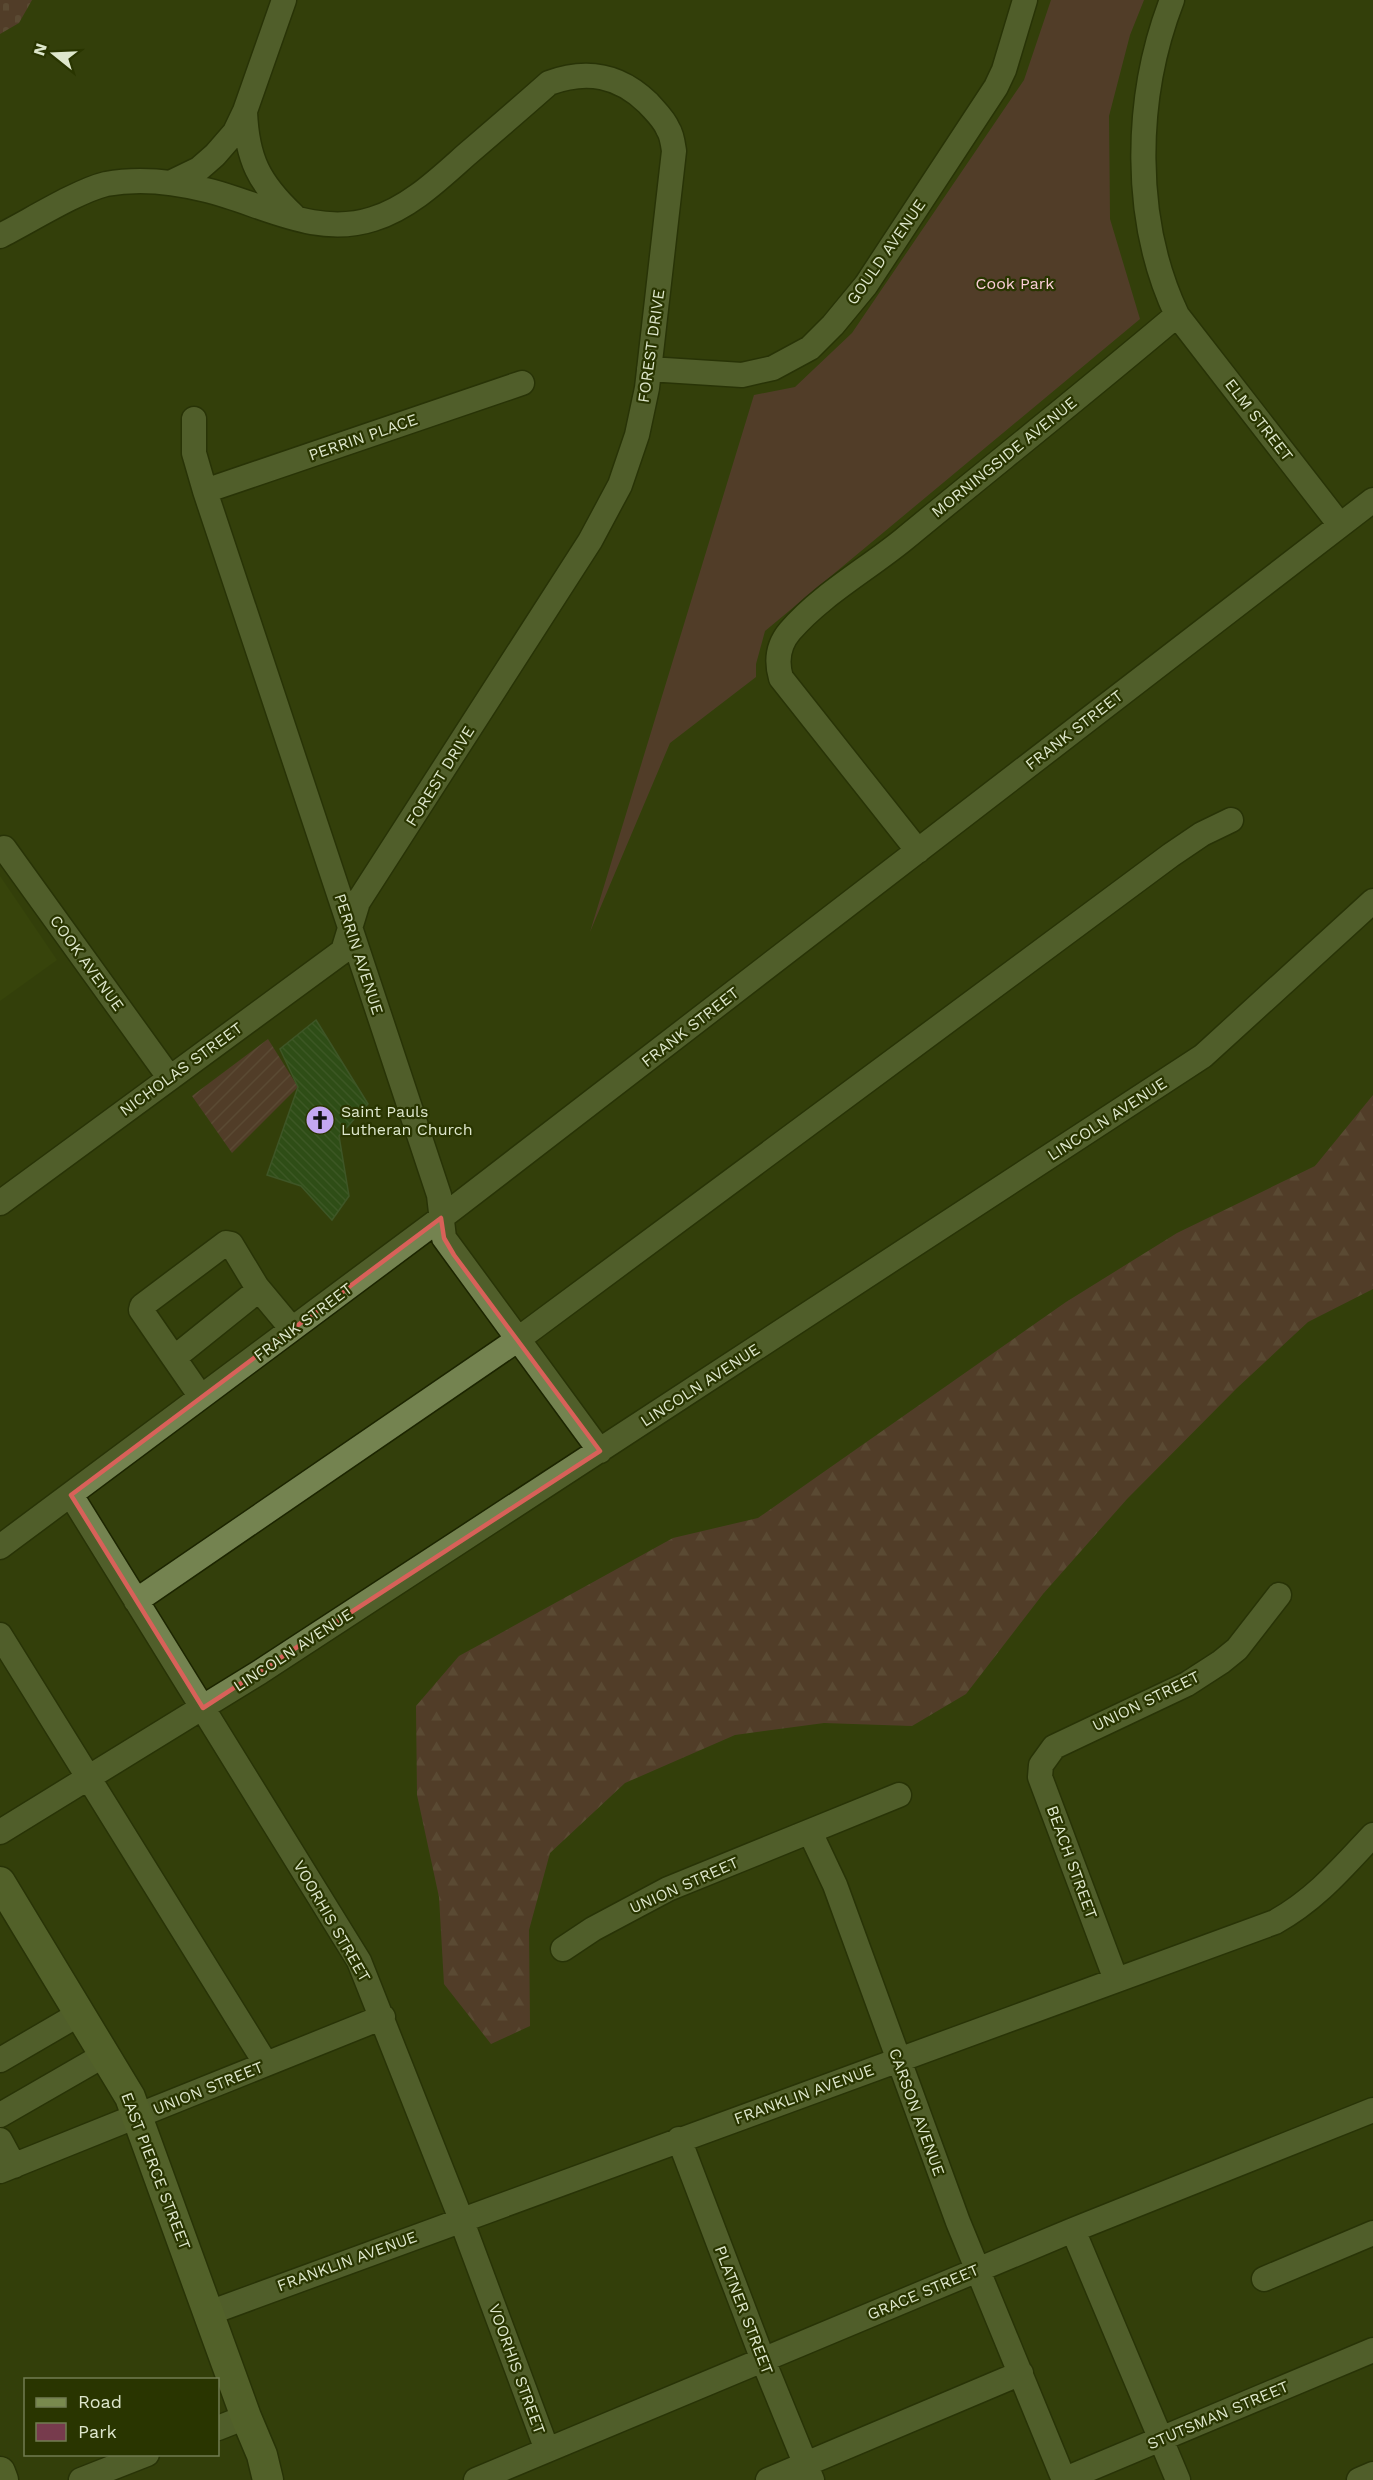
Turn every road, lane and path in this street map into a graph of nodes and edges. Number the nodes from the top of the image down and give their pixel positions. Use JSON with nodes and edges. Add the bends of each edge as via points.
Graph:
{"nodes":[{"id":1,"x":284,"y":0,"type":"edge"},
{"id":2,"x":1025,"y":0,"type":"edge"},
{"id":3,"x":1172,"y":0,"type":"edge"},
{"id":4,"x":245,"y":111,"type":"junction"},
{"id":5,"x":170,"y":183,"type":"junction"},
{"id":6,"x":296,"y":219,"type":"junction"},
{"id":7,"x":0,"y":236,"type":"edge"},
{"id":8,"x":1177,"y":315,"type":"junction"},
{"id":9,"x":650,"y":369,"type":"junction"},
{"id":10,"x":522,"y":383,"type":"dead end"},
{"id":11,"x":194,"y":419,"type":"dead end"},
{"id":12,"x":205,"y":491,"type":"junction"},
{"id":13,"x":1373,"y":500,"type":"edge"},
{"id":14,"x":1340,"y":525,"type":"junction"},
{"id":15,"x":1231,"y":820,"type":"dead end"},
{"id":16,"x":4,"y":848,"type":"dead end"},
{"id":17,"x":918,"y":851,"type":"junction"},
{"id":18,"x":1373,"y":901,"type":"edge"},
{"id":19,"x":351,"y":927,"type":"junction"},
{"id":20,"x":169,"y":1077,"type":"junction"},
{"id":21,"x":0,"y":1203,"type":"edge"},
{"id":22,"x":441,"y":1218,"type":"junction"},
{"id":23,"x":257,"y":1287,"type":"junction"},
{"id":24,"x":292,"y":1329,"type":"junction"},
{"id":25,"x":517,"y":1340,"type":"junction"},
{"id":26,"x":174,"y":1358,"type":"junction"},
{"id":27,"x":201,"y":1397,"type":"junction"},
{"id":28,"x":600,"y":1451,"type":"junction"},
{"id":29,"x":71,"y":1495,"type":"junction"},
{"id":30,"x":0,"y":1546,"type":"edge"},
{"id":31,"x":1279,"y":1595,"type":"dead end"},
{"id":32,"x":136,"y":1601,"type":"junction"},
{"id":33,"x":0,"y":1635,"type":"edge"},
{"id":34,"x":203,"y":1707,"type":"junction"},
{"id":35,"x":1054,"y":1747,"type":"joint"},
{"id":36,"x":88,"y":1777,"type":"junction"},
{"id":37,"x":899,"y":1795,"type":"dead end"},
{"id":38,"x":0,"y":1832,"type":"edge"},
{"id":39,"x":810,"y":1832,"type":"junction"},
{"id":40,"x":1373,"y":1835,"type":"edge"},
{"id":41,"x":0,"y":1882,"type":"edge"},
{"id":42,"x":563,"y":1948,"type":"dead end"},
{"id":43,"x":1116,"y":1980,"type":"junction"},
{"id":44,"x":81,"y":2013,"type":"junction"},
{"id":45,"x":383,"y":2017,"type":"junction"},
{"id":46,"x":106,"y":2054,"type":"junction"},
{"id":47,"x":898,"y":2059,"type":"junction"},
{"id":48,"x":0,"y":2060,"type":"edge"},
{"id":49,"x":266,"y":2064,"type":"junction"},
{"id":50,"x":1373,"y":2110,"type":"edge"},
{"id":51,"x":0,"y":2115,"type":"edge"},
{"id":52,"x":138,"y":2116,"type":"junction"},
{"id":53,"x":679,"y":2139,"type":"junction"},
{"id":54,"x":0,"y":2140,"type":"edge"},
{"id":55,"x":7,"y":2169,"type":"edge"},
{"id":56,"x":461,"y":2219,"type":"junction"},
{"id":57,"x":1073,"y":2229,"type":"junction"},
{"id":58,"x":1373,"y":2233,"type":"edge"},
{"id":59,"x":978,"y":2269,"type":"junction"},
{"id":60,"x":1264,"y":2279,"type":"dead end"},
{"id":61,"x":209,"y":2313,"type":"junction"},
{"id":62,"x":1373,"y":2350,"type":"edge"},
{"id":63,"x":763,"y":2360,"type":"junction"},
{"id":64,"x":1021,"y":2373,"type":"junction"},
{"id":65,"x":246,"y":2417,"type":"junction"},
{"id":66,"x":219,"y":2428,"type":"edge"},
{"id":67,"x":1162,"y":2439,"type":"junction"},
{"id":68,"x":547,"y":2450,"type":"junction"},
{"id":69,"x":142,"y":2456,"type":"edge"},
{"id":70,"x":0,"y":2472,"type":"edge"},
{"id":71,"x":518,"y":2472,"type":"edge"},
{"id":72,"x":809,"y":2472,"type":"edge"},
{"id":73,"x":1373,"y":2474,"type":"edge"},
{"id":74,"x":3,"y":2480,"type":"edge"},
{"id":75,"x":81,"y":2480,"type":"edge"},
{"id":76,"x":268,"y":2480,"type":"edge"},
{"id":77,"x":476,"y":2480,"type":"edge"},
{"id":78,"x":768,"y":2480,"type":"edge"},
{"id":79,"x":1063,"y":2480,"type":"edge"},
{"id":80,"x":1178,"y":2480,"type":"edge"},
{"id":81,"x":1359,"y":2480,"type":"edge"}],
"edges":[{"from":1,"to":4,"type":"street"},
{"from":2,"to":9,"type":"street","name":"GOULD AVENUE","via":[[996,87],[866,285],[810,348],[757,373],[742,375]]},
{"from":3,"to":8,"type":"street","via":[[1154,59],[1147,110],[1145,179],[1156,262]]},
{"from":4,"to":5,"type":"street","via":[[235,132],[215,155],[199,169]]},
{"from":4,"to":6,"type":"street","via":[[247,144],[260,179]]},
{"from":5,"to":6,"type":"street","name":"FOREST DRIVE","via":[[207,190]]},
{"from":5,"to":7,"type":"street","via":[[106,184]]},
{"from":6,"to":9,"type":"street","name":"FOREST DRIVE","via":[[335,226],[375,219],[400,207],[440,178],[549,83],[589,74],[609,78],[636,92],[658,113],[669,129],[674,152]]},
{"from":8,"to":14,"type":"street","name":"ELM STREET"},
{"from":8,"to":17,"type":"street","name":"MORNINGSIDE AVENUE","via":[[900,542],[817,605],[781,644],[778,657],[782,678]]},
{"from":9,"to":19,"type":"street","name":"FOREST DRIVE","via":[[637,435],[620,485],[595,532],[358,902]]},
{"from":10,"to":12,"type":"street","name":"PERRIN PLACE"},
{"from":11,"to":12,"type":"street","name":"PERRIN AVENUE","via":[[194,453]]},
{"from":12,"to":19,"type":"street","name":"PERRIN AVENUE"},
{"from":13,"to":14,"type":"street","name":"FRANK STREET"},
{"from":14,"to":17,"type":"street","name":"FRANK STREET"},
{"from":15,"to":25,"type":"street","via":[[1171,855]]},
{"from":16,"to":20,"type":"street","name":"COOK AVENUE"},
{"from":17,"to":22,"type":"street","name":"FRANK STREET"},
{"from":18,"to":28,"type":"street","name":"LINCOLN AVENUE","via":[[1203,1056]]},
{"from":19,"to":20,"type":"street","name":"NICHOLAS STREET","via":[[343,951]]},
{"from":19,"to":22,"type":"street","name":"PERRIN AVENUE","via":[[439,1195]]},
{"from":20,"to":21,"type":"street","name":"NICHOLAS STREET"},
{"from":22,"to":24,"type":"street","name":"FRANK STREET"},
{"from":22,"to":25,"type":"street","name":"PERRIN AVENUE","via":[[444,1238],[454,1255]]},
{"from":23,"to":24,"type":"street"},
{"from":23,"to":26,"type":"street","via":[[256,1292]]},
{"from":23,"to":26,"type":"street","via":[[231,1244],[226,1243],[142,1306],[143,1316]]},
{"from":24,"to":27,"type":"street","name":"FRANK STREET"},
{"from":25,"to":28,"type":"street","name":"PERRIN AVENUE"},
{"from":25,"to":32,"type":"street"},
{"from":26,"to":27,"type":"street"},
{"from":27,"to":29,"type":"street","name":"FRANK STREET"},
{"from":28,"to":34,"type":"street","name":"LINCOLN AVENUE"},
{"from":29,"to":30,"type":"street","name":"FRANK STREET"},
{"from":29,"to":32,"type":"street","name":"VOORHIS STREET"},
{"from":31,"to":35,"type":"street","name":"UNION STREET","via":[[1237,1649],[1221,1662],[1186,1684]]},
{"from":32,"to":34,"type":"street","name":"VOORHIS STREET"},
{"from":33,"to":36,"type":"street"},
{"from":34,"to":36,"type":"street","name":"LINCOLN AVENUE"},
{"from":34,"to":45,"type":"street","name":"VOORHIS STREET","via":[[360,1961]]},
{"from":35,"to":43,"type":"street","name":"BEACH STREET","via":[[1041,1766],[1041,1777]]},
{"from":36,"to":38,"type":"street","name":"LINCOLN AVENUE"},
{"from":36,"to":49,"type":"street"},
{"from":37,"to":39,"type":"street"},
{"from":39,"to":42,"type":"street","name":"UNION STREET","via":[[668,1889]]},
{"from":39,"to":47,"type":"street","name":"CARSON AVENUE","via":[[835,1885]]},
{"from":40,"to":43,"type":"street","name":"FRANKLIN AVENUE","via":[[1301,1907],[1275,1922]]},
{"from":41,"to":44,"type":"main road","name":"EAST PIERCE STREET"},
{"from":43,"to":47,"type":"street","name":"FRANKLIN AVENUE"},
{"from":44,"to":46,"type":"main road","name":"EAST PIERCE STREET"},
{"from":44,"to":48,"type":"street"},
{"from":45,"to":49,"type":"street","name":"UNION STREET"},
{"from":45,"to":56,"type":"street","name":"VOORHIS STREET"},
{"from":46,"to":51,"type":"street"},
{"from":46,"to":52,"type":"main road","name":"EAST PIERCE STREET"},
{"from":47,"to":53,"type":"street","name":"FRANKLIN AVENUE"},
{"from":47,"to":59,"type":"street","name":"CARSON AVENUE"},
{"from":49,"to":52,"type":"street","name":"UNION STREET"},
{"from":50,"to":57,"type":"street","name":"GRACE STREET"},
{"from":52,"to":55,"type":"street","name":"UNION STREET"},
{"from":52,"to":61,"type":"main road","name":"EAST PIERCE STREET"},
{"from":53,"to":56,"type":"street","name":"FRANKLIN AVENUE"},
{"from":53,"to":63,"type":"street","name":"PLATNER STREET"},
{"from":54,"to":55,"type":"street"},
{"from":56,"to":61,"type":"street","name":"FRANKLIN AVENUE"},
{"from":56,"to":68,"type":"street","name":"VOORHIS STREET"},
{"from":57,"to":59,"type":"street","name":"GRACE STREET"},
{"from":57,"to":67,"type":"street"},
{"from":58,"to":60,"type":"street"},
{"from":59,"to":63,"type":"street","name":"GRACE STREET"},
{"from":59,"to":64,"type":"street","name":"CARSON AVENUE"},
{"from":61,"to":65,"type":"main road","name":"EAST PIERCE STREET"},
{"from":62,"to":67,"type":"street","name":"STUTSMAN STREET"},
{"from":63,"to":68,"type":"street","name":"GRACE STREET"},
{"from":63,"to":72,"type":"street","name":"PLATNER STREET"},
{"from":64,"to":72,"type":"street"},
{"from":64,"to":79,"type":"street","name":"CARSON AVENUE"},
{"from":65,"to":66,"type":"street"},
{"from":65,"to":76,"type":"main road","name":"EAST PIERCE STREET"},
{"from":67,"to":79,"type":"street","name":"STUTSMAN STREET"},
{"from":67,"to":80,"type":"street"},
{"from":68,"to":71,"type":"street","name":"GRACE STREET"},
{"from":69,"to":75,"type":"street"},
{"from":70,"to":74,"type":"main road"},
{"from":71,"to":77,"type":"street","name":"GRACE STREET"},
{"from":72,"to":78,"type":"street"},
{"from":73,"to":81,"type":"street"}]}
